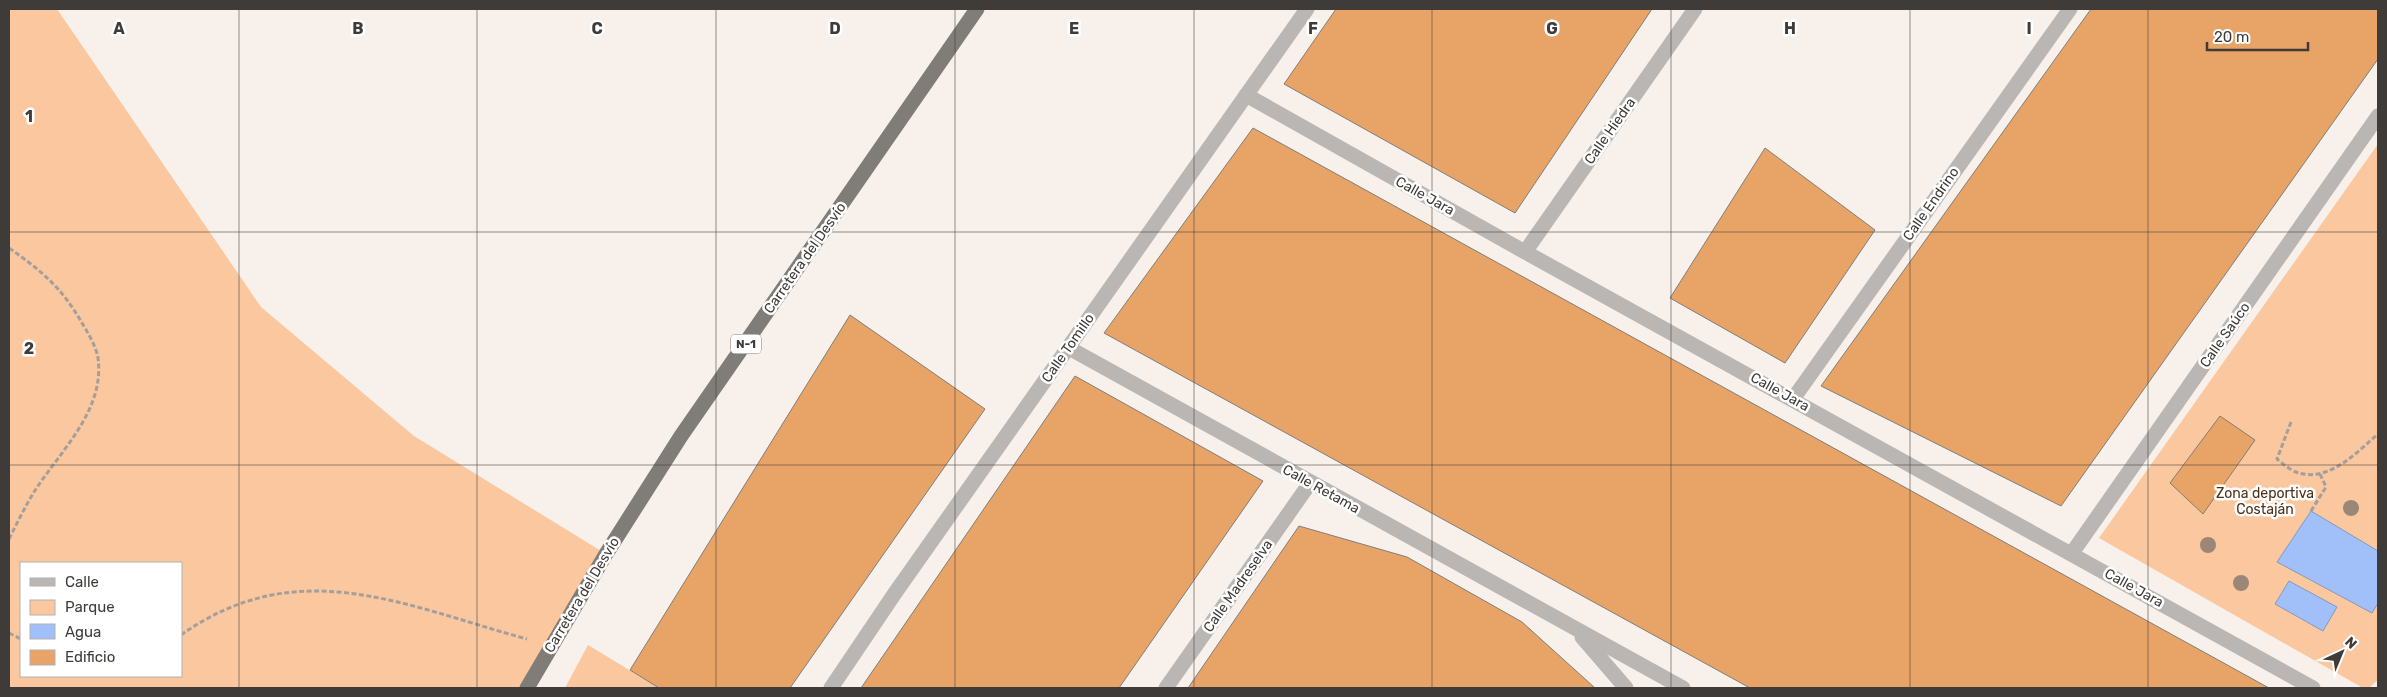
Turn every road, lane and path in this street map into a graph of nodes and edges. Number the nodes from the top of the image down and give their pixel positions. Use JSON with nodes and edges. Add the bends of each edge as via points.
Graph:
{"nodes":[{"id":1,"x":977,"y":9,"type":"edge"},
{"id":2,"x":1307,"y":9,"type":"edge"},
{"id":3,"x":1695,"y":9,"type":"edge"},
{"id":4,"x":2070,"y":9,"type":"edge"},
{"id":5,"x":1246,"y":95,"type":"junction"},
{"id":6,"x":2378,"y":116,"type":"edge"},
{"id":7,"x":9,"y":248,"type":"edge"},
{"id":8,"x":1526,"y":252,"type":"junction"},
{"id":9,"x":1069,"y":348,"type":"junction"},
{"id":10,"x":1793,"y":399,"type":"junction"},
{"id":11,"x":2291,"y":422,"type":"dead end"},
{"id":12,"x":2378,"y":434,"type":"edge"},
{"id":13,"x":2320,"y":474,"type":"junction"},
{"id":14,"x":1310,"y":483,"type":"junction"},
{"id":15,"x":2311,"y":511,"type":"dead end"},
{"id":16,"x":9,"y":539,"type":"edge"},
{"id":17,"x":2072,"y":553,"type":"junction"},
{"id":18,"x":1575,"y":628,"type":"junction"},
{"id":19,"x":182,"y":634,"type":"edge"},
{"id":20,"x":551,"y":646,"type":"junction"},
{"id":21,"x":527,"y":688,"type":"edge"},
{"id":22,"x":831,"y":688,"type":"edge"},
{"id":23,"x":1166,"y":688,"type":"edge"},
{"id":24,"x":1626,"y":688,"type":"edge"},
{"id":25,"x":1683,"y":688,"type":"edge"},
{"id":26,"x":2313,"y":688,"type":"edge"}],
"edges":[{"from":1,"to":20,"type":"highway","name":"Carretera del Desvío","number":"N-1","via":[[681,436]]},
{"from":2,"to":5,"type":"street","name":"Calle Tomillo"},
{"from":3,"to":8,"type":"street","name":"Calle Hiedra"},
{"from":4,"to":10,"type":"street","name":"Calle Endrino"},
{"from":5,"to":8,"type":"street","name":"Calle Jara"},
{"from":5,"to":9,"type":"street","name":"Calle Tomillo"},
{"from":6,"to":17,"type":"street","name":"Calle Saúco"},
{"from":7,"to":16,"type":"path","via":[[38,268],[71,303],[98,356],[98,378],[92,406],[78,432],[34,492]]},
{"from":8,"to":10,"type":"street","name":"Calle Jara"},
{"from":9,"to":14,"type":"street","name":"Calle Retama"},
{"from":9,"to":22,"type":"street","name":"Calle Tomillo"},
{"from":10,"to":17,"type":"street","name":"Calle Jara"},
{"from":11,"to":13,"type":"path","via":[[2277,459],[2296,472]]},
{"from":12,"to":13,"type":"path","via":[[2343,463]]},
{"from":13,"to":15,"type":"path","via":[[2326,487]]},
{"from":14,"to":18,"type":"street","name":"Calle Retama"},
{"from":14,"to":23,"type":"street","name":"Calle Madreselva"},
{"from":17,"to":26,"type":"street","name":"Calle Jara"},
{"from":18,"to":24,"type":"street","name":"Calle Retama"},
{"from":18,"to":25,"type":"street","name":"Calle Retama"},
{"from":19,"to":20,"type":"path","via":[[209,616],[255,599],[290,592],[335,591],[388,598]]},
{"from":20,"to":21,"type":"highway","name":"Carretera del Desvío","number":"N-1"}]}
